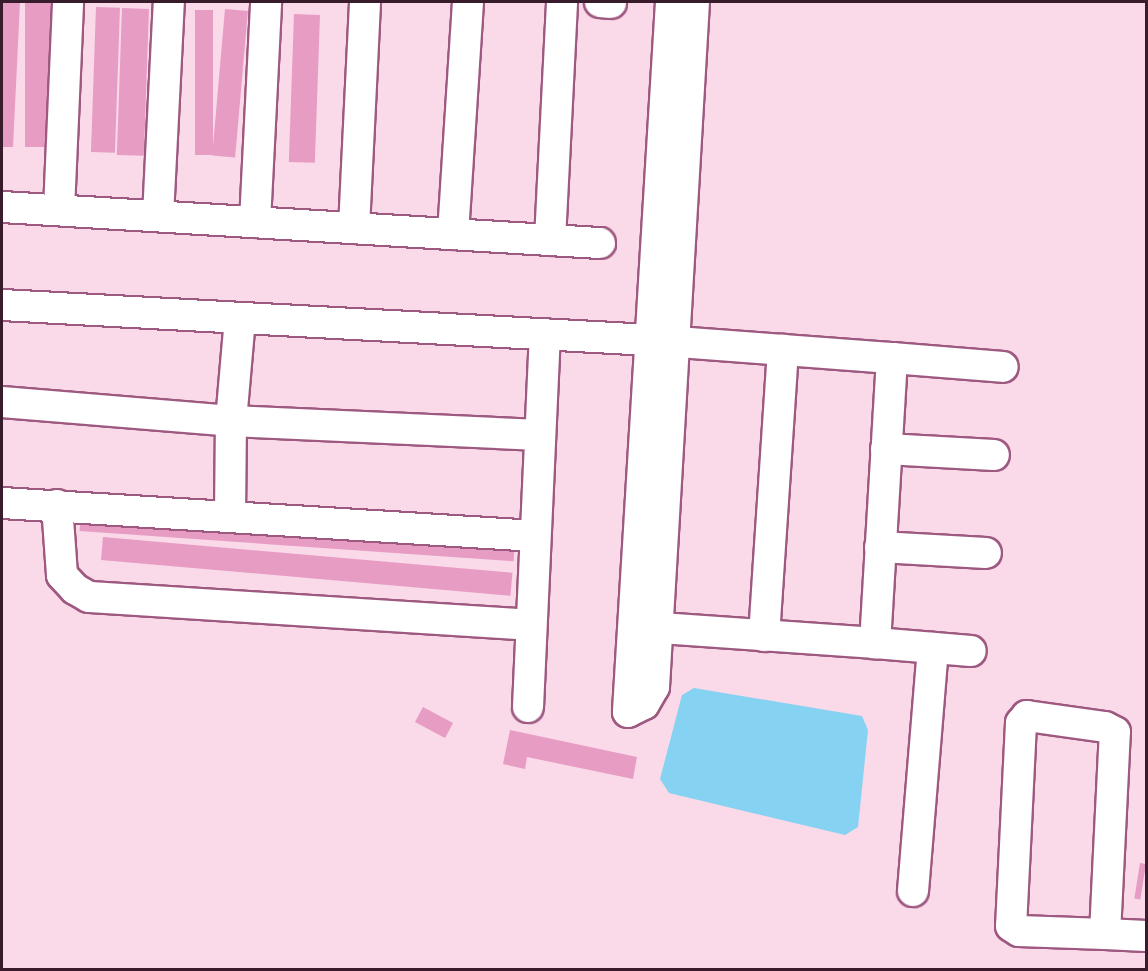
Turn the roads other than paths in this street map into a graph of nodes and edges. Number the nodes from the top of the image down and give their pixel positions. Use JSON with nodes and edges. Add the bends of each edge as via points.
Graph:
{"nodes":[{"id":1,"x":68,"y":2,"type":"edge"},
{"id":2,"x":169,"y":2,"type":"edge"},
{"id":3,"x":266,"y":2,"type":"edge"},
{"id":4,"x":365,"y":2,"type":"edge"},
{"id":5,"x":468,"y":2,"type":"edge"},
{"id":6,"x":562,"y":2,"type":"edge"},
{"id":7,"x":671,"y":2,"type":"edge"},
{"id":8,"x":694,"y":2,"type":"edge"},
{"id":9,"x":2,"y":207,"type":"edge"},
{"id":10,"x":60,"y":210,"type":"junction"},
{"id":11,"x":158,"y":216,"type":"junction"},
{"id":12,"x":255,"y":222,"type":"junction"},
{"id":13,"x":354,"y":228,"type":"junction"},
{"id":14,"x":453,"y":234,"type":"junction"},
{"id":15,"x":550,"y":240,"type":"junction"},
{"id":16,"x":600,"y":243,"type":"dead end"},
{"id":17,"x":2,"y":305,"type":"edge"},
{"id":18,"x":240,"y":318,"type":"junction"},
{"id":19,"x":545,"y":334,"type":"junction"},
{"id":20,"x":663,"y":341,"type":"junction"},
{"id":21,"x":783,"y":350,"type":"junction"},
{"id":22,"x":892,"y":358,"type":"junction"},
{"id":23,"x":1003,"y":367,"type":"dead end"},
{"id":24,"x":2,"y":402,"type":"edge"},
{"id":25,"x":231,"y":421,"type":"junction"},
{"id":26,"x":540,"y":435,"type":"junction"},
{"id":27,"x":886,"y":449,"type":"junction"},
{"id":28,"x":994,"y":455,"type":"dead end"},
{"id":29,"x":2,"y":502,"type":"edge"},
{"id":30,"x":57,"y":505,"type":"junction"},
{"id":31,"x":230,"y":515,"type":"junction"},
{"id":32,"x":535,"y":536,"type":"junction"},
{"id":33,"x":880,"y":547,"type":"junction"},
{"id":34,"x":986,"y":553,"type":"dead end"},
{"id":35,"x":530,"y":625,"type":"junction"},
{"id":36,"x":658,"y":628,"type":"junction"},
{"id":37,"x":764,"y":636,"type":"junction"},
{"id":38,"x":875,"y":643,"type":"junction"},
{"id":39,"x":933,"y":648,"type":"junction"},
{"id":40,"x":971,"y":651,"type":"dead end"},
{"id":41,"x":528,"y":707,"type":"dead end"},
{"id":42,"x":913,"y":891,"type":"dead end"},
{"id":43,"x":1105,"y":934,"type":"junction"},
{"id":44,"x":1146,"y":936,"type":"edge"}],
"edges":[{"from":1,"to":10,"type":"street"},
{"from":2,"to":11,"type":"street"},
{"from":3,"to":12,"type":"street"},
{"from":4,"to":13,"type":"street"},
{"from":5,"to":14,"type":"street"},
{"from":6,"to":15,"type":"street"},
{"from":7,"to":20,"type":"street"},
{"from":8,"to":20,"type":"street"},
{"from":9,"to":10,"type":"street"},
{"from":10,"to":11,"type":"street"},
{"from":11,"to":12,"type":"street"},
{"from":12,"to":13,"type":"street"},
{"from":13,"to":14,"type":"street"},
{"from":14,"to":15,"type":"street"},
{"from":15,"to":16,"type":"street"},
{"from":17,"to":18,"type":"street"},
{"from":18,"to":19,"type":"street"},
{"from":18,"to":25,"type":"street"},
{"from":19,"to":20,"type":"street"},
{"from":19,"to":26,"type":"street"},
{"from":20,"to":21,"type":"street"},
{"from":20,"to":36,"type":"street"},
{"from":20,"to":36,"type":"street","via":[[628,712],[644,704],[654,687]]},
{"from":21,"to":22,"type":"street"},
{"from":21,"to":37,"type":"street"},
{"from":22,"to":23,"type":"street"},
{"from":22,"to":27,"type":"street"},
{"from":24,"to":25,"type":"street"},
{"from":25,"to":26,"type":"street"},
{"from":25,"to":31,"type":"street"},
{"from":26,"to":32,"type":"street"},
{"from":27,"to":28,"type":"street"},
{"from":27,"to":33,"type":"street"},
{"from":29,"to":30,"type":"street"},
{"from":30,"to":31,"type":"street"},
{"from":30,"to":35,"type":"street","via":[[62,575],[89,597]]},
{"from":31,"to":32,"type":"street"},
{"from":32,"to":35,"type":"street"},
{"from":33,"to":34,"type":"street"},
{"from":33,"to":38,"type":"street"},
{"from":35,"to":41,"type":"street"},
{"from":36,"to":37,"type":"street"},
{"from":37,"to":38,"type":"street"},
{"from":38,"to":39,"type":"street"},
{"from":39,"to":40,"type":"street"},
{"from":39,"to":42,"type":"street"},
{"from":43,"to":43,"type":"street","via":[[1018,931],[1011,926],[1021,723],[1027,716],[1105,727],[1115,732]]},
{"from":43,"to":44,"type":"street"}]}
